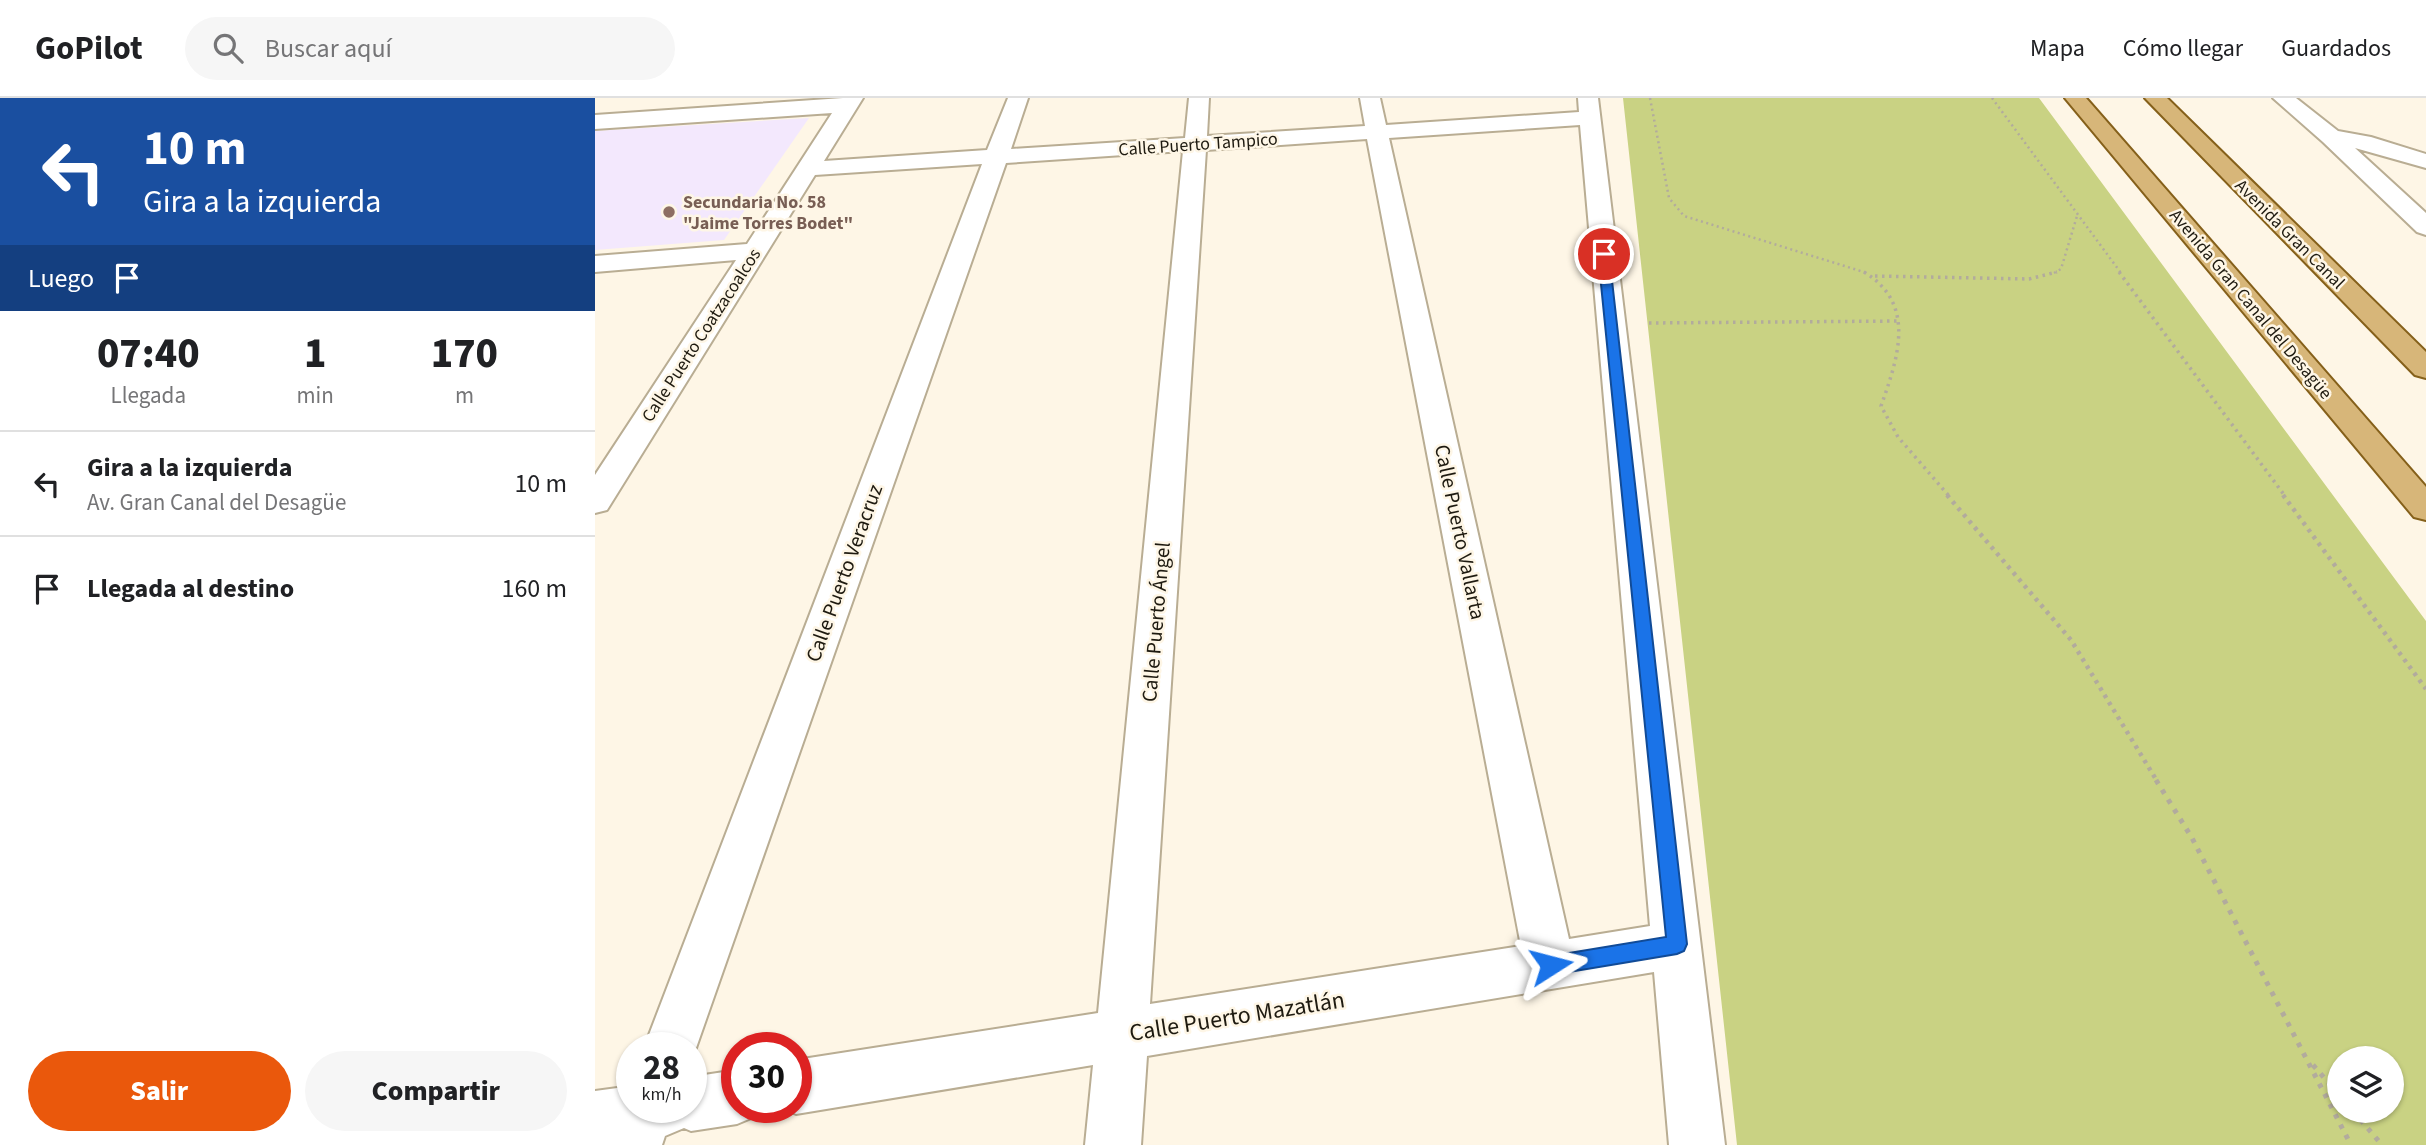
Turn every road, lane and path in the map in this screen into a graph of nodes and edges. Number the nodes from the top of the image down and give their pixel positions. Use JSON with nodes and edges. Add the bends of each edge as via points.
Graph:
{"nodes":[{"id":1,"x":661,"y":98,"type":"edge"},
{"id":2,"x":1018,"y":98,"type":"edge"},
{"id":3,"x":1199,"y":98,"type":"edge"},
{"id":4,"x":1650,"y":98,"type":"edge"},
{"id":5,"x":1992,"y":98,"type":"edge"},
{"id":6,"x":2075,"y":98,"type":"edge"},
{"id":7,"x":2155,"y":98,"type":"edge"},
{"id":8,"x":2283,"y":98,"type":"edge"},
{"id":9,"x":850,"y":102,"type":"edge"},
{"id":10,"x":1589,"y":108,"type":"edge"},
{"id":11,"x":1374,"y":115,"type":"edge"},
{"id":12,"x":641,"y":119,"type":"junction"},
{"id":13,"x":595,"y":122,"type":"edge"},
{"id":14,"x":2331,"y":137,"type":"junction"},
{"id":15,"x":1195,"y":144,"type":"junction"},
{"id":16,"x":997,"y":157,"type":"junction"},
{"id":17,"x":2426,"y":161,"type":"edge"},
{"id":18,"x":807,"y":169,"type":"junction"},
{"id":19,"x":2078,"y":216,"type":"junction"},
{"id":20,"x":2426,"y":227,"type":"edge"},
{"id":21,"x":755,"y":251,"type":"junction"},
{"id":22,"x":595,"y":264,"type":"edge"},
{"id":23,"x":1875,"y":276,"type":"junction"},
{"id":24,"x":1901,"y":321,"type":"junction"},
{"id":25,"x":1611,"y":324,"type":"junction"},
{"id":26,"x":2426,"y":369,"type":"edge"},
{"id":27,"x":595,"y":502,"type":"edge"},
{"id":28,"x":2426,"y":509,"type":"edge"},
{"id":29,"x":2426,"y":689,"type":"edge"},
{"id":30,"x":1677,"y":944,"type":"junction"},
{"id":31,"x":1551,"y":965,"type":"junction"},
{"id":32,"x":676,"y":1032,"type":"edge"},
{"id":33,"x":1122,"y":1035,"type":"junction"},
{"id":34,"x":2308,"y":1058,"type":"junction"},
{"id":35,"x":2327,"y":1081,"type":"edge"},
{"id":36,"x":812,"y":1084,"type":"edge"},
{"id":37,"x":2363,"y":1123,"type":"edge"},
{"id":38,"x":1113,"y":1145,"type":"edge"},
{"id":39,"x":1697,"y":1145,"type":"edge"},
{"id":40,"x":2351,"y":1145,"type":"edge"},
{"id":41,"x":2382,"y":1145,"type":"edge"}],
"edges":[{"from":1,"to":12,"type":"street"},
{"from":2,"to":16,"type":"street","name":"Calle Puerto Veracruz"},
{"from":3,"to":15,"type":"street","name":"Calle Puerto Ángel"},
{"from":4,"to":23,"type":"path","via":[[1669,198],[1683,216]]},
{"from":5,"to":19,"type":"path"},
{"from":6,"to":28,"type":"main road","name":"Avenida Gran Canal del Desagüe"},
{"from":7,"to":26,"type":"main road","name":"Avenida Gran Canal"},
{"from":8,"to":14,"type":"street"},
{"from":9,"to":12,"type":"street"},
{"from":9,"to":18,"type":"street","name":"Calle Puerto Coatzacoalcos"},
{"from":10,"to":11,"type":"street","name":"Calle Puerto Tampico"},
{"from":10,"to":25,"type":"street"},
{"from":11,"to":15,"type":"street","name":"Calle Puerto Tampico"},
{"from":11,"to":31,"type":"street","name":"Calle Puerto Vallarta"},
{"from":12,"to":13,"type":"street"},
{"from":14,"to":17,"type":"street"},
{"from":14,"to":20,"type":"street"},
{"from":15,"to":16,"type":"street","name":"Calle Puerto Tampico"},
{"from":15,"to":33,"type":"street","name":"Calle Puerto Ángel"},
{"from":16,"to":18,"type":"street","name":"Calle Puerto Tampico"},
{"from":16,"to":32,"type":"street","name":"Calle Puerto Veracruz"},
{"from":18,"to":21,"type":"street","name":"Calle Puerto Coatzacoalcos"},
{"from":19,"to":23,"type":"path","via":[[2061,269],[2051,275],[2029,279]]},
{"from":19,"to":29,"type":"path"},
{"from":21,"to":22,"type":"street"},
{"from":21,"to":27,"type":"street","name":"Calle Puerto Coatzacoalcos"},
{"from":23,"to":24,"type":"path","via":[[1885,285]]},
{"from":24,"to":25,"type":"path"},
{"from":24,"to":34,"type":"path","via":[[1897,361],[1881,406],[1898,437],[2071,640],[2192,838]]},
{"from":25,"to":30,"type":"street"},
{"from":30,"to":31,"type":"street","name":"Calle Puerto Mazatlán"},
{"from":30,"to":39,"type":"street"},
{"from":31,"to":33,"type":"street","name":"Calle Puerto Mazatlán"},
{"from":33,"to":36,"type":"street","name":"Calle Puerto Mazatlán"},
{"from":33,"to":38,"type":"street","name":"Calle Puerto Ángel"},
{"from":34,"to":35,"type":"path"},
{"from":34,"to":40,"type":"path"},
{"from":37,"to":41,"type":"path"}]}
